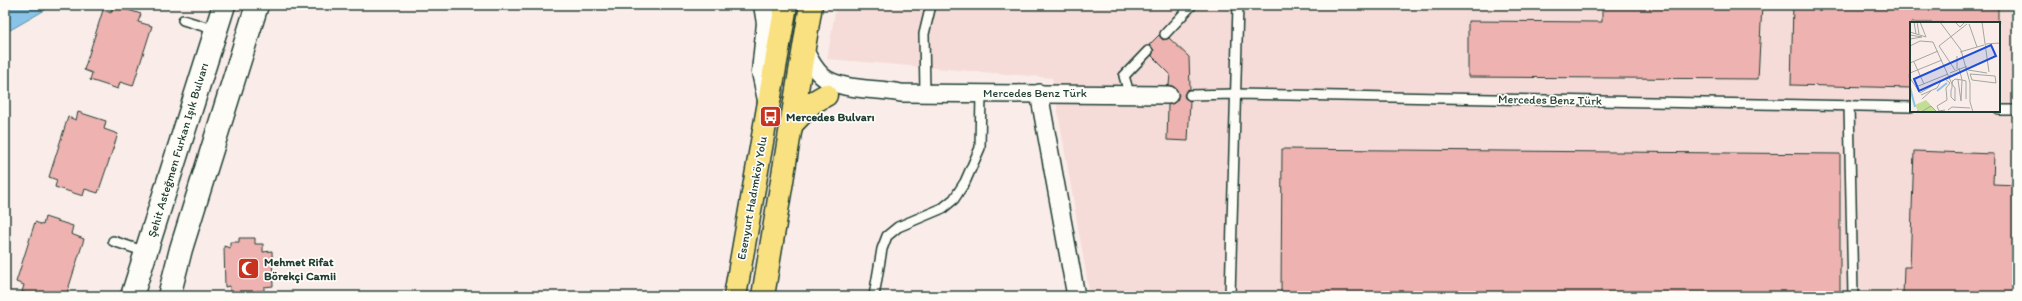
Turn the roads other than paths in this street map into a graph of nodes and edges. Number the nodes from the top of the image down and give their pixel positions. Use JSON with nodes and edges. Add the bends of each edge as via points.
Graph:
{"nodes":[{"id":1,"x":224,"y":5,"type":"edge"},
{"id":2,"x":257,"y":5,"type":"edge"},
{"id":3,"x":765,"y":5,"type":"edge"},
{"id":4,"x":786,"y":5,"type":"edge"},
{"id":5,"x":811,"y":5,"type":"edge"},
{"id":6,"x":932,"y":5,"type":"edge"},
{"id":7,"x":1192,"y":5,"type":"edge"},
{"id":8,"x":1238,"y":5,"type":"edge"},
{"id":9,"x":183,"y":20,"type":"dead end"},
{"id":10,"x":216,"y":30,"type":"junction"},
{"id":11,"x":1165,"y":34,"type":"dead end"},
{"id":12,"x":803,"y":47,"type":"junction"},
{"id":13,"x":1148,"y":52,"type":"dead end"},
{"id":14,"x":787,"y":75,"type":"junction"},
{"id":15,"x":901,"y":93,"type":"junction"},
{"id":16,"x":925,"y":93,"type":"junction"},
{"id":17,"x":981,"y":93,"type":"junction"},
{"id":18,"x":1039,"y":93,"type":"junction"},
{"id":19,"x":1128,"y":93,"type":"junction"},
{"id":20,"x":1235,"y":94,"type":"junction"},
{"id":21,"x":826,"y":95,"type":"junction"},
{"id":22,"x":1169,"y":95,"type":"dead end"},
{"id":23,"x":1190,"y":95,"type":"dead end"},
{"id":24,"x":769,"y":104,"type":"junction"},
{"id":25,"x":1849,"y":105,"type":"junction"},
{"id":26,"x":1910,"y":107,"type":"edge"},
{"id":27,"x":2000,"y":110,"type":"edge"},
{"id":28,"x":2017,"y":110,"type":"edge"},
{"id":29,"x":791,"y":125,"type":"junction"},
{"id":30,"x":112,"y":241,"type":"dead end"},
{"id":31,"x":146,"y":252,"type":"junction"},
{"id":32,"x":132,"y":296,"type":"edge"},
{"id":33,"x":169,"y":296,"type":"edge"},
{"id":34,"x":734,"y":296,"type":"edge"},
{"id":35,"x":764,"y":296,"type":"edge"},
{"id":36,"x":874,"y":296,"type":"edge"},
{"id":37,"x":1076,"y":296,"type":"edge"},
{"id":38,"x":1230,"y":296,"type":"edge"},
{"id":39,"x":1853,"y":296,"type":"edge"}],
"edges":[{"from":1,"to":10,"type":"main road","name":"Şehit Asteğmen Furkan Işık Bulvarı"},
{"from":2,"to":33,"type":"main road","via":[[181,249]]},
{"from":3,"to":24,"type":"main road","via":[[768,23],[763,72]]},
{"from":4,"to":14,"type":"main road","name":"Esenyurt Hadımköy Yolu"},
{"from":5,"to":12,"type":"main road","name":"Esenyurt Hadımköy Yolu"},
{"from":6,"to":16,"type":"lane","via":[[924,34]]},
{"from":7,"to":11,"type":"lane"},
{"from":8,"to":20,"type":"lane"},
{"from":9,"to":10,"type":"lane"},
{"from":10,"to":31,"type":"main road","name":"Şehit Asteğmen Furkan Işık Bulvarı"},
{"from":12,"to":14,"type":"main road","name":"Esenyurt Hadımköy Yolu"},
{"from":12,"to":15,"type":"street","name":"Mercedes Benz Türk","via":[[822,77],[841,86],[884,89]]},
{"from":13,"to":19,"type":"lane","via":[[1124,76]]},
{"from":14,"to":21,"type":"street","name":"Mercedes Benz Türk","via":[[818,94]]},
{"from":14,"to":24,"type":"main road","name":"Esenyurt Hadımköy Yolu"},
{"from":14,"to":29,"type":"main road","name":"Esenyurt Hadımköy Yolu"},
{"from":15,"to":16,"type":"street","name":"Mercedes Benz Türk"},
{"from":15,"to":21,"type":"street","name":"Mercedes Benz Türk","via":[[889,97]]},
{"from":16,"to":17,"type":"street","name":"Mercedes Benz Türk"},
{"from":17,"to":18,"type":"street","name":"Mercedes Benz Türk"},
{"from":17,"to":36,"type":"lane","via":[[980,148],[963,186],[954,199],[943,208],[898,227],[887,236],[882,249]]},
{"from":18,"to":19,"type":"street","name":"Mercedes Benz Türk"},
{"from":18,"to":37,"type":"street"},
{"from":19,"to":22,"type":"street","name":"Mercedes Benz Türk"},
{"from":20,"to":23,"type":"lane","name":"Mercedes Benz Türk"},
{"from":20,"to":25,"type":"lane","name":"Mercedes Benz Türk"},
{"from":20,"to":38,"type":"lane"},
{"from":21,"to":29,"type":"main road","via":[[812,103]]},
{"from":24,"to":34,"type":"main road","name":"Esenyurt Hadımköy Yolu"},
{"from":25,"to":26,"type":"lane","name":"Mercedes Benz Türk"},
{"from":25,"to":39,"type":"lane"},
{"from":27,"to":28,"type":"lane"},
{"from":29,"to":35,"type":"main road","name":"Esenyurt Hadımköy Yolu"},
{"from":30,"to":31,"type":"lane"},
{"from":31,"to":32,"type":"main road","name":"Şehit Asteğmen Furkan Işık Bulvarı"}]}
